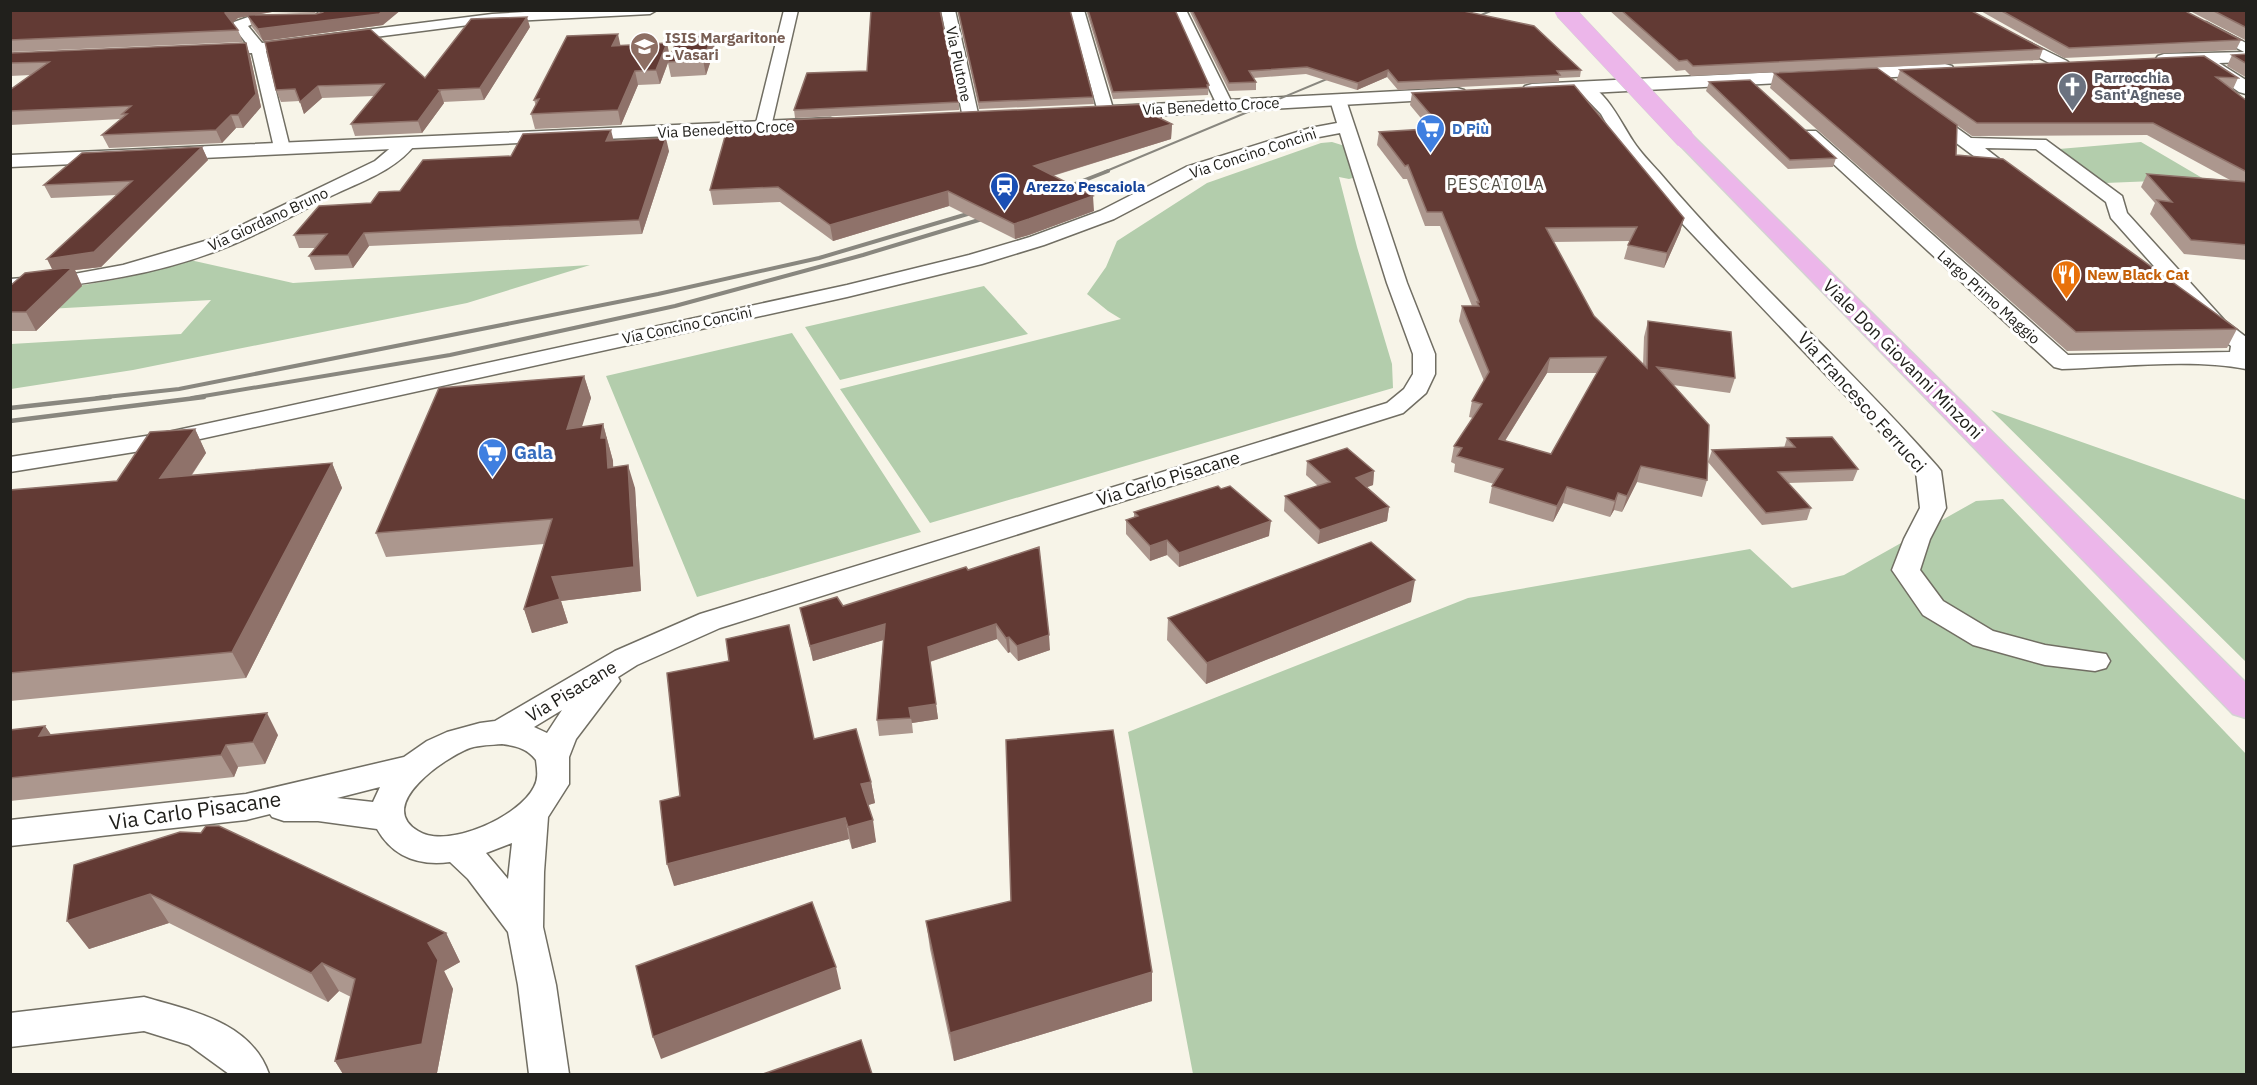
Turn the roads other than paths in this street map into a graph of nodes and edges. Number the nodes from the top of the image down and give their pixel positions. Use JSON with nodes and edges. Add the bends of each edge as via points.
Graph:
{"nodes":[{"id":1,"x":330,"y":10,"type":"edge"},
{"id":2,"x":650,"y":10,"type":"edge"},
{"id":3,"x":791,"y":10,"type":"edge"},
{"id":4,"x":948,"y":10,"type":"edge"},
{"id":5,"x":1077,"y":10,"type":"edge"},
{"id":6,"x":1179,"y":10,"type":"edge"},
{"id":7,"x":1564,"y":10,"type":"edge"},
{"id":8,"x":2189,"y":17,"type":"edge"},
{"id":9,"x":2000,"y":31,"type":"edge"},
{"id":10,"x":258,"y":48,"type":"junction"},
{"id":11,"x":2247,"y":49,"type":"edge"},
{"id":12,"x":199,"y":51,"type":"edge"},
{"id":13,"x":2247,"y":57,"type":"edge"},
{"id":14,"x":2204,"y":59,"type":"junction"},
{"id":15,"x":2171,"y":60,"type":"junction"},
{"id":16,"x":2149,"y":61,"type":"edge"},
{"id":17,"x":2084,"y":63,"type":"edge"},
{"id":18,"x":2062,"y":64,"type":"junction"},
{"id":19,"x":2028,"y":66,"type":"edge"},
{"id":20,"x":2247,"y":68,"type":"edge"},
{"id":21,"x":1959,"y":70,"type":"edge"},
{"id":22,"x":1872,"y":74,"type":"junction"},
{"id":23,"x":2226,"y":75,"type":"junction"},
{"id":24,"x":2246,"y":77,"type":"edge"},
{"id":25,"x":1749,"y":80,"type":"junction"},
{"id":26,"x":1890,"y":87,"type":"edge"},
{"id":27,"x":1584,"y":88,"type":"junction"},
{"id":28,"x":2247,"y":88,"type":"edge"},
{"id":29,"x":1514,"y":91,"type":"edge"},
{"id":30,"x":1479,"y":93,"type":"edge"},
{"id":31,"x":1765,"y":95,"type":"edge"},
{"id":32,"x":1338,"y":100,"type":"junction"},
{"id":33,"x":1909,"y":101,"type":"edge"},
{"id":34,"x":1225,"y":105,"type":"junction"},
{"id":35,"x":1107,"y":112,"type":"junction"},
{"id":36,"x":1084,"y":113,"type":"edge"},
{"id":37,"x":993,"y":117,"type":"edge"},
{"id":38,"x":971,"y":118,"type":"junction"},
{"id":39,"x":948,"y":119,"type":"edge"},
{"id":40,"x":844,"y":124,"type":"edge"},
{"id":41,"x":1800,"y":126,"type":"edge"},
{"id":42,"x":763,"y":127,"type":"junction"},
{"id":43,"x":1346,"y":127,"type":"junction"},
{"id":44,"x":407,"y":143,"type":"junction"},
{"id":45,"x":1966,"y":143,"type":"junction"},
{"id":46,"x":281,"y":148,"type":"junction"},
{"id":47,"x":10,"y":161,"type":"edge"},
{"id":48,"x":2034,"y":192,"type":"edge"},
{"id":49,"x":2140,"y":269,"type":"edge"},
{"id":50,"x":10,"y":285,"type":"edge"},
{"id":51,"x":2217,"y":324,"type":"junction"},
{"id":52,"x":2244,"y":361,"type":"edge"},
{"id":53,"x":10,"y":465,"type":"edge"},
{"id":54,"x":626,"y":658,"type":"junction"},
{"id":55,"x":2095,"y":661,"type":"dead end"},
{"id":56,"x":2247,"y":705,"type":"edge"},
{"id":57,"x":502,"y":732,"type":"junction"},
{"id":58,"x":552,"y":757,"type":"junction"},
{"id":59,"x":412,"y":767,"type":"junction"},
{"id":60,"x":246,"y":807,"type":"junction"},
{"id":61,"x":532,"y":813,"type":"junction"},
{"id":62,"x":389,"y":817,"type":"junction"},
{"id":63,"x":10,"y":833,"type":"edge"},
{"id":64,"x":459,"y":849,"type":"junction"},
{"id":65,"x":525,"y":927,"type":"junction"},
{"id":66,"x":10,"y":1030,"type":"edge"},
{"id":67,"x":249,"y":1074,"type":"edge"},
{"id":68,"x":549,"y":1074,"type":"edge"}],
"edges":[{"from":1,"to":10,"type":"street","via":[[320,19],[251,20],[238,25]]},
{"from":2,"to":10,"type":"street","via":[[492,18]]},
{"from":3,"to":42,"type":"street"},
{"from":4,"to":38,"type":"street","name":"Via Plutone"},
{"from":5,"to":35,"type":"street"},
{"from":6,"to":34,"type":"street"},
{"from":7,"to":56,"type":"main road","name":"Viale Don Giovanni Minzoni","bridge":true,"via":[[1685,139]]},
{"from":8,"to":11,"type":"street"},
{"from":9,"to":18,"type":"street"},
{"from":10,"to":12,"type":"street"},
{"from":10,"to":46,"type":"street"},
{"from":13,"to":14,"type":"main road"},
{"from":14,"to":15,"type":"main road"},
{"from":14,"to":23,"type":"main road"},
{"from":14,"to":24,"type":"main road"},
{"from":15,"to":16,"type":"main road"},
{"from":15,"to":23,"type":"main road"},
{"from":17,"to":18,"type":"main road"},
{"from":18,"to":19,"type":"main road"},
{"from":20,"to":24,"type":"main road"},
{"from":21,"to":22,"type":"main road"},
{"from":22,"to":25,"type":"main road"},
{"from":22,"to":26,"type":"street"},
{"from":23,"to":28,"type":"main road"},
{"from":25,"to":27,"type":"main road"},
{"from":25,"to":31,"type":"street"},
{"from":27,"to":29,"type":"main road"},
{"from":27,"to":55,"type":"street","name":"Via Francesco Ferrucci","via":[[1608,112],[1626,144],[1685,214],[1928,471],[1933,508],[1906,570],[1933,608],[1983,638],[2045,655]]},
{"from":30,"to":32,"type":"main road","name":"Via Benedetto Croce"},
{"from":32,"to":34,"type":"main road","name":"Via Benedetto Croce"},
{"from":32,"to":43,"type":"street","name":"Via Carlo Pisacane"},
{"from":33,"to":45,"type":"street"},
{"from":34,"to":35,"type":"main road","name":"Via Benedetto Croce"},
{"from":35,"to":36,"type":"main road","name":"Via Benedetto Croce"},
{"from":37,"to":38,"type":"main road"},
{"from":38,"to":39,"type":"main road"},
{"from":40,"to":42,"type":"main road","name":"Via Benedetto Croce"},
{"from":41,"to":52,"type":"street","name":"Largo Primo Maggio","via":[[2062,362],[2191,358]]},
{"from":42,"to":44,"type":"main road","name":"Via Benedetto Croce"},
{"from":43,"to":53,"type":"street","name":"Via Concino Concini","via":[[1316,132],[1192,171],[1107,215],[975,260],[159,441]]},
{"from":43,"to":54,"type":"street","name":"Via Carlo Pisacane","via":[[1424,354],[1424,375],[1414,393],[1395,408],[710,621]]},
{"from":44,"to":46,"type":"main road","name":"Via Benedetto Croce"},
{"from":44,"to":50,"type":"street","name":"Via Giordano Bruno","via":[[381,165],[222,242],[124,271]]},
{"from":45,"to":48,"type":"street"},
{"from":45,"to":51,"type":"street","name":"Largo Primo Maggio","via":[[2040,144],[2115,200],[2118,214]]},
{"from":46,"to":47,"type":"main road","name":"Via Benedetto Croce"},
{"from":49,"to":51,"type":"street","name":"Largo Primo Maggio"},
{"from":51,"to":52,"type":"street","name":"Largo Primo Maggio","via":[[2242,344]]},
{"from":54,"to":57,"type":"street","name":"Via Pisacane"},
{"from":54,"to":58,"type":"street","name":"Via Pisacane","via":[[578,711]]},
{"from":57,"to":58,"type":"street","name":"Via Pisacane","via":[[524,735],[541,744]]},
{"from":57,"to":59,"type":"street","name":"Via Pisacane","via":[[454,741]]},
{"from":58,"to":61,"type":"street","name":"Via Pisacane","via":[[554,774],[548,794]]},
{"from":59,"to":60,"type":"street","name":"Via Carlo Pisacane"},
{"from":59,"to":62,"type":"street","name":"Via Pisacane","via":[[390,800]]},
{"from":60,"to":62,"type":"street","via":[[318,808]]},
{"from":60,"to":63,"type":"street","name":"Via Carlo Pisacane"},
{"from":61,"to":64,"type":"street","name":"Via Pisacane","via":[[486,842]]},
{"from":61,"to":65,"type":"street"},
{"from":62,"to":64,"type":"street","name":"Via Pisacane","via":[[396,832],[411,844]]},
{"from":64,"to":65,"type":"street","via":[[480,869]]},
{"from":65,"to":68,"type":"street"},
{"from":66,"to":67,"type":"street","via":[[144,1014],[201,1031],[242,1060]]}]}
